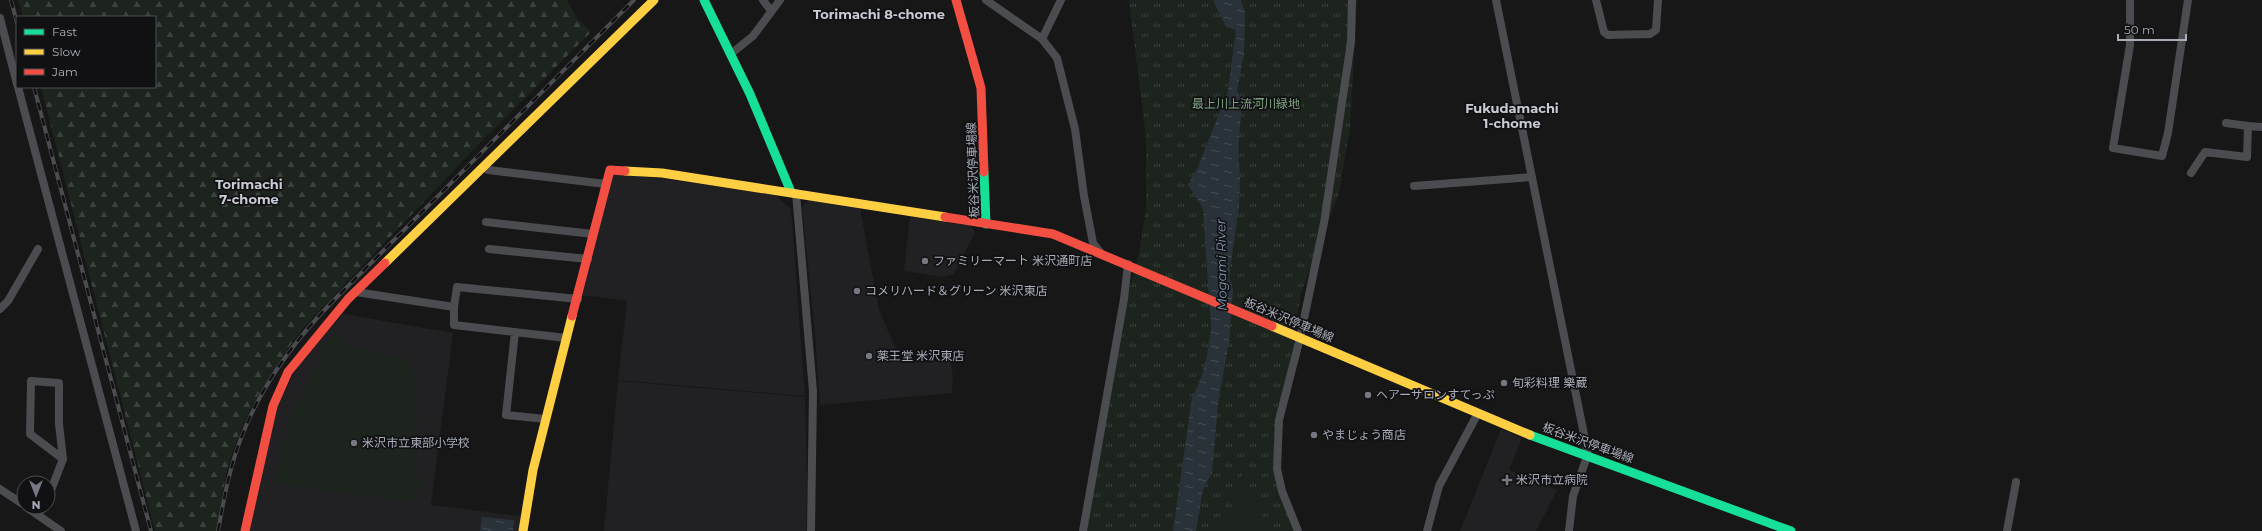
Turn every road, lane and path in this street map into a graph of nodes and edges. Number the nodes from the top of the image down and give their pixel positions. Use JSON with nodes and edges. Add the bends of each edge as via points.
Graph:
{"nodes":[{"id":1,"x":654,"y":0,"type":"edge"},
{"id":2,"x":704,"y":0,"type":"edge"},
{"id":3,"x":763,"y":0,"type":"edge"},
{"id":4,"x":780,"y":0,"type":"edge"},
{"id":5,"x":956,"y":0,"type":"edge"},
{"id":6,"x":986,"y":0,"type":"edge"},
{"id":7,"x":1061,"y":0,"type":"edge"},
{"id":8,"x":1352,"y":0,"type":"edge"},
{"id":9,"x":1496,"y":0,"type":"edge"},
{"id":10,"x":1596,"y":0,"type":"edge"},
{"id":11,"x":1658,"y":0,"type":"edge"},
{"id":12,"x":2130,"y":0,"type":"edge"},
{"id":13,"x":2188,"y":0,"type":"edge"},
{"id":14,"x":771,"y":11,"type":"junction"},
{"id":15,"x":0,"y":18,"type":"edge"},
{"id":16,"x":1042,"y":39,"type":"junction"},
{"id":17,"x":732,"y":53,"type":"junction"},
{"id":18,"x":16,"y":80,"type":"edge"},
{"id":19,"x":18,"y":88,"type":"edge"},
{"id":20,"x":2226,"y":123,"type":"dead end"},
{"id":21,"x":2248,"y":126,"type":"junction"},
{"id":22,"x":2262,"y":127,"type":"edge"},
{"id":23,"x":488,"y":170,"type":"dead end"},
{"id":24,"x":2191,"y":174,"type":"dead end"},
{"id":25,"x":1532,"y":177,"type":"junction"},
{"id":26,"x":606,"y":184,"type":"junction"},
{"id":27,"x":1414,"y":186,"type":"dead end"},
{"id":28,"x":794,"y":192,"type":"junction"},
{"id":29,"x":486,"y":222,"type":"dead end"},
{"id":30,"x":986,"y":224,"type":"junction"},
{"id":31,"x":594,"y":234,"type":"junction"},
{"id":32,"x":38,"y":249,"type":"dead end"},
{"id":33,"x":489,"y":249,"type":"dead end"},
{"id":34,"x":1101,"y":253,"type":"junction"},
{"id":35,"x":588,"y":259,"type":"junction"},
{"id":36,"x":1128,"y":264,"type":"junction"},
{"id":37,"x":356,"y":292,"type":"junction"},
{"id":38,"x":578,"y":299,"type":"junction"},
{"id":39,"x":454,"y":307,"type":"junction"},
{"id":40,"x":0,"y":309,"type":"edge"},
{"id":41,"x":515,"y":332,"type":"junction"},
{"id":42,"x":566,"y":338,"type":"junction"},
{"id":43,"x":1300,"y":338,"type":"junction"},
{"id":44,"x":1478,"y":413,"type":"junction"},
{"id":45,"x":546,"y":419,"type":"junction"},
{"id":46,"x":1588,"y":454,"type":"junction"},
{"id":47,"x":63,"y":459,"type":"junction"},
{"id":48,"x":56,"y":477,"type":"edge"},
{"id":49,"x":2016,"y":482,"type":"dead end"},
{"id":50,"x":0,"y":489,"type":"edge"},
{"id":51,"x":16,"y":500,"type":"edge"},
{"id":52,"x":38,"y":515,"type":"edge"},
{"id":53,"x":61,"y":531,"type":"edge"},
{"id":54,"x":136,"y":531,"type":"edge"},
{"id":55,"x":245,"y":531,"type":"edge"},
{"id":56,"x":523,"y":531,"type":"edge"},
{"id":57,"x":811,"y":531,"type":"edge"},
{"id":58,"x":1083,"y":531,"type":"edge"},
{"id":59,"x":1298,"y":531,"type":"edge"},
{"id":60,"x":1427,"y":531,"type":"edge"},
{"id":61,"x":1569,"y":531,"type":"edge"},
{"id":62,"x":1791,"y":531,"type":"edge"},
{"id":63,"x":2007,"y":531,"type":"edge"}],
"edges":[{"from":1,"to":37,"type":"street"},
{"from":2,"to":17,"type":"street"},
{"from":3,"to":14,"type":"street"},
{"from":4,"to":14,"type":"street"},
{"from":5,"to":30,"type":"street","name":"板谷米沢停車場線","via":[[981,88]]},
{"from":6,"to":16,"type":"street"},
{"from":7,"to":16,"type":"street"},
{"from":8,"to":43,"type":"street","via":[[1351,42],[1324,223]]},
{"from":9,"to":25,"type":"street"},
{"from":10,"to":11,"type":"street","via":[[1604,32],[1608,36],[1650,34],[1656,30]]},
{"from":12,"to":13,"type":"street","via":[[2130,44],[2113,148],[2162,156],[2168,133]]},
{"from":14,"to":17,"type":"street","via":[[753,36]]},
{"from":15,"to":18,"type":"street"},
{"from":16,"to":34,"type":"street","via":[[1057,58],[1075,129],[1093,243]]},
{"from":17,"to":28,"type":"street"},
{"from":19,"to":54,"type":"street"},
{"from":20,"to":21,"type":"street"},
{"from":21,"to":22,"type":"street"},
{"from":21,"to":24,"type":"street","via":[[2247,157],[2205,152]]},
{"from":23,"to":26,"type":"street"},
{"from":25,"to":27,"type":"street"},
{"from":25,"to":46,"type":"street"},
{"from":26,"to":28,"type":"street","via":[[610,170],[662,174]]},
{"from":26,"to":31,"type":"street"},
{"from":28,"to":30,"type":"street"},
{"from":28,"to":57,"type":"street","via":[[813,391]]},
{"from":29,"to":31,"type":"street"},
{"from":30,"to":34,"type":"street","name":"板谷米沢停車場線","via":[[1053,234]]},
{"from":31,"to":35,"type":"street"},
{"from":32,"to":40,"type":"street","via":[[8,301]]},
{"from":33,"to":35,"type":"street"},
{"from":34,"to":36,"type":"street","name":"板谷米沢停車場線"},
{"from":35,"to":38,"type":"street"},
{"from":36,"to":43,"type":"street","name":"板谷米沢停車場線"},
{"from":36,"to":58,"type":"street"},
{"from":37,"to":39,"type":"street"},
{"from":37,"to":55,"type":"street","via":[[288,372],[273,406]]},
{"from":38,"to":39,"type":"street","via":[[457,287]]},
{"from":38,"to":42,"type":"street"},
{"from":39,"to":41,"type":"street","via":[[454,325]]},
{"from":41,"to":42,"type":"street"},
{"from":41,"to":45,"type":"street","via":[[506,415]]},
{"from":42,"to":45,"type":"street"},
{"from":43,"to":44,"type":"street","name":"板谷米沢停車場線"},
{"from":43,"to":59,"type":"street","via":[[1279,420],[1277,443],[1277,469],[1282,491]]},
{"from":44,"to":46,"type":"street","name":"板谷米沢停車場線","via":[[1524,433]]},
{"from":44,"to":60,"type":"street","via":[[1439,486]]},
{"from":45,"to":56,"type":"street","via":[[533,470]]},
{"from":46,"to":61,"type":"street","via":[[1573,496]]},
{"from":46,"to":62,"type":"street","name":"板谷米沢停車場線"},
{"from":47,"to":47,"type":"street","via":[[30,434],[31,381],[59,383],[59,424]]},
{"from":47,"to":48,"type":"street"},
{"from":49,"to":63,"type":"street"},
{"from":50,"to":51,"type":"street"},
{"from":52,"to":53,"type":"street"}]}
